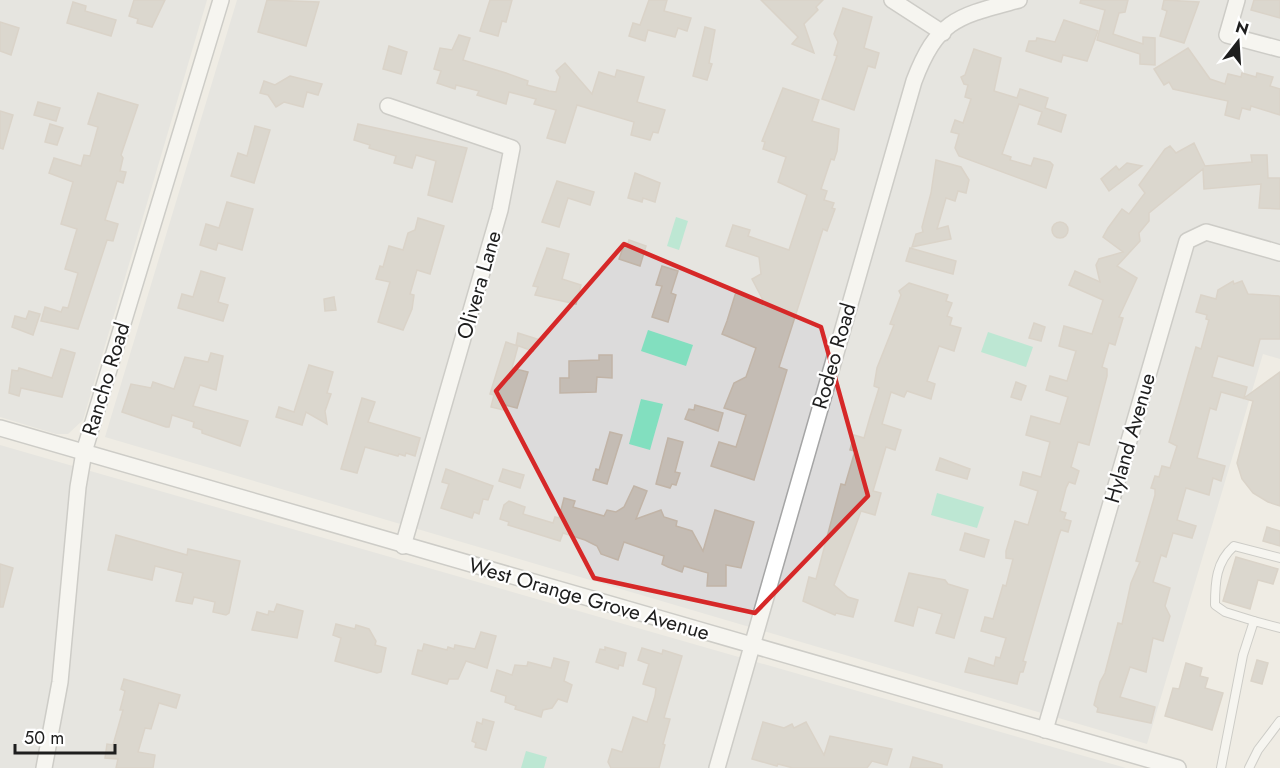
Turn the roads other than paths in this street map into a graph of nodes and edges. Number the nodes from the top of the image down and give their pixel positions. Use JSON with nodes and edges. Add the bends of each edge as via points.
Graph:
{"nodes":[{"id":1,"x":220,"y":0,"type":"edge"},
{"id":2,"x":892,"y":0,"type":"edge"},
{"id":3,"x":1019,"y":0,"type":"edge"},
{"id":4,"x":1237,"y":0,"type":"edge"},
{"id":5,"x":943,"y":33,"type":"junction"},
{"id":6,"x":1280,"y":49,"type":"edge"},
{"id":7,"x":388,"y":106,"type":"dead end"},
{"id":8,"x":1280,"y":254,"type":"edge"},
{"id":9,"x":0,"y":428,"type":"edge"},
{"id":10,"x":84,"y":452,"type":"junction"},
{"id":11,"x":404,"y":546,"type":"junction"},
{"id":12,"x":1280,"y":558,"type":"edge"},
{"id":13,"x":1254,"y":621,"type":"junction"},
{"id":14,"x":1280,"y":628,"type":"edge"},
{"id":15,"x":750,"y":645,"type":"junction"},
{"id":16,"x":1280,"y":721,"type":"edge"},
{"id":17,"x":1045,"y":730,"type":"junction"},
{"id":18,"x":44,"y":768,"type":"edge"},
{"id":19,"x":717,"y":768,"type":"edge"},
{"id":20,"x":1178,"y":768,"type":"edge"},
{"id":21,"x":1221,"y":768,"type":"edge"},
{"id":22,"x":1250,"y":768,"type":"edge"}],
"edges":[{"from":1,"to":10,"type":"street","name":"Rancho Road"},
{"from":2,"to":5,"type":"street"},
{"from":3,"to":5,"type":"street","name":"Rodeo Road","via":[[956,18]]},
{"from":4,"to":6,"type":"street","via":[[1227,35]]},
{"from":5,"to":15,"type":"street","name":"Rodeo Road","via":[[926,50],[914,81]]},
{"from":7,"to":11,"type":"street","name":"Olivera Lane","via":[[512,148],[500,210]]},
{"from":8,"to":17,"type":"street","name":"Hyland Avenue","via":[[1206,232],[1187,241]]},
{"from":9,"to":10,"type":"street","name":"West Orange Grove Avenue"},
{"from":10,"to":11,"type":"street","name":"West Orange Grove Avenue"},
{"from":10,"to":18,"type":"street","name":"Rancho Road","via":[[60,682]]},
{"from":11,"to":15,"type":"street","name":"West Orange Grove Avenue"},
{"from":12,"to":13,"type":"lane","via":[[1234,546],[1223,556],[1215,583],[1215,605]]},
{"from":13,"to":14,"type":"lane"},
{"from":13,"to":21,"type":"lane","via":[[1243,655]]},
{"from":15,"to":17,"type":"street","name":"West Orange Grove Avenue"},
{"from":15,"to":19,"type":"street","name":"Rodeo Road"},
{"from":16,"to":22,"type":"lane"},
{"from":17,"to":20,"type":"street","name":"West Orange Grove Avenue"}]}
